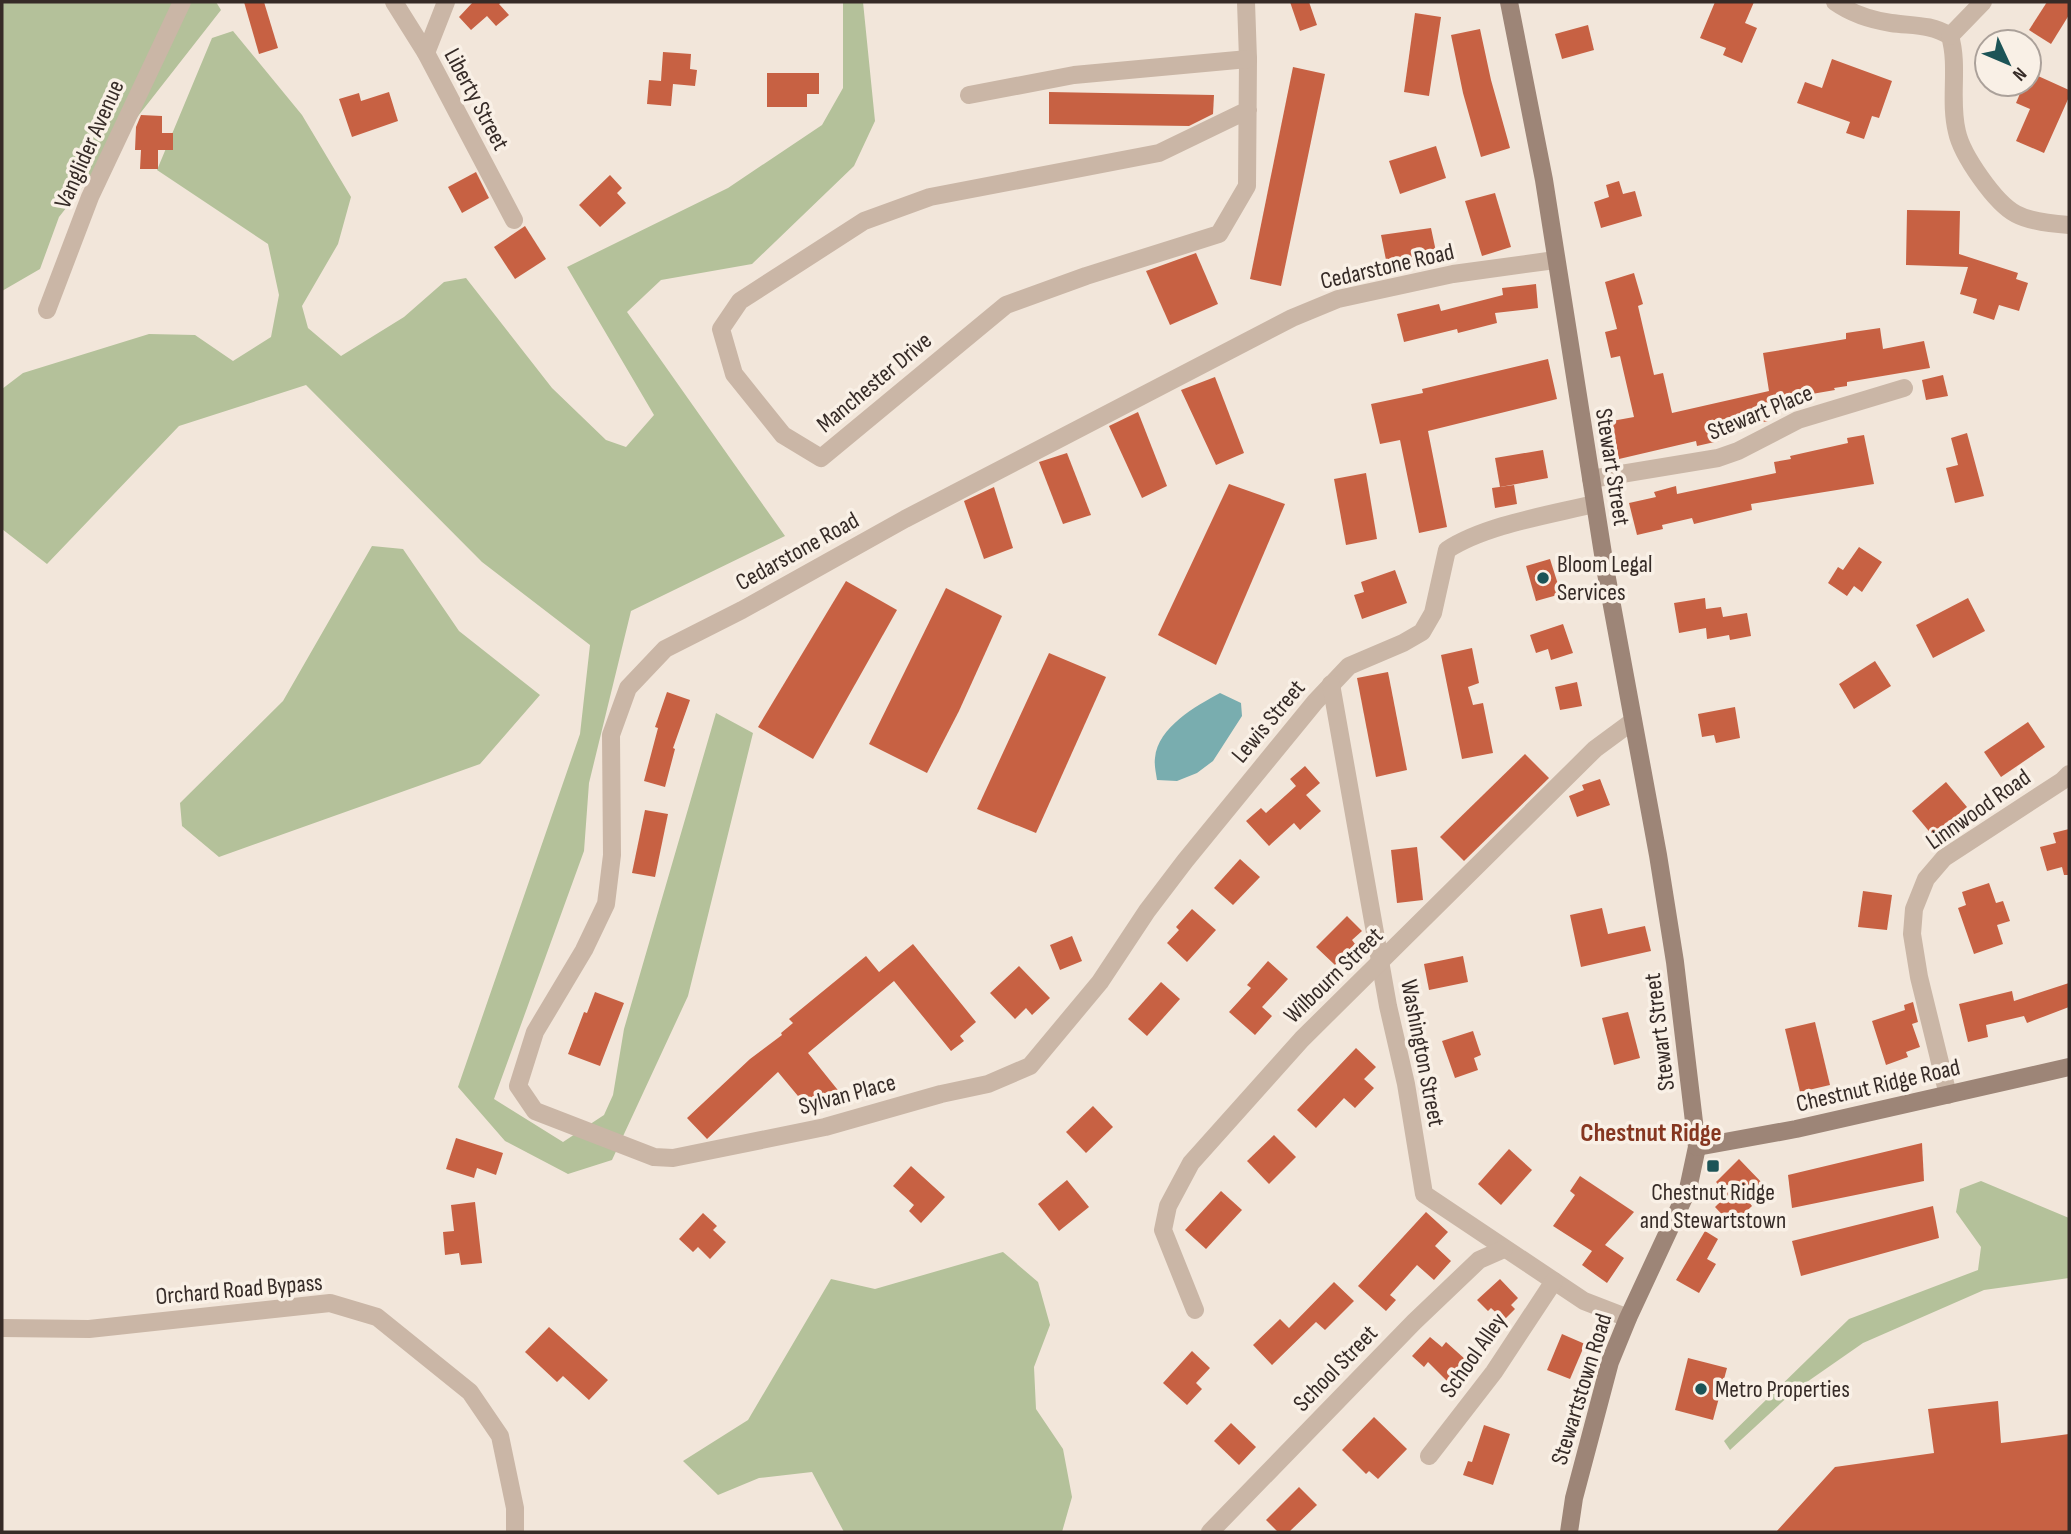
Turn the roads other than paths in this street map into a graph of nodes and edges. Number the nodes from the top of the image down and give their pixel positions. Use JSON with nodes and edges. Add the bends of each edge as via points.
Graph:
{"nodes":[{"id":1,"x":182,"y":2,"type":"edge"},
{"id":2,"x":394,"y":2,"type":"edge"},
{"id":3,"x":446,"y":2,"type":"edge"},
{"id":4,"x":1246,"y":2,"type":"edge"},
{"id":5,"x":1509,"y":2,"type":"edge"},
{"id":6,"x":1835,"y":2,"type":"edge"},
{"id":7,"x":1983,"y":2,"type":"edge"},
{"id":8,"x":1950,"y":36,"type":"junction"},
{"id":9,"x":426,"y":53,"type":"junction"},
{"id":10,"x":1248,"y":59,"type":"junction"},
{"id":11,"x":969,"y":95,"type":"dead end"},
{"id":12,"x":1248,"y":110,"type":"junction"},
{"id":13,"x":514,"y":220,"type":"dead end"},
{"id":14,"x":2069,"y":225,"type":"edge"},
{"id":15,"x":1555,"y":260,"type":"junction"},
{"id":16,"x":47,"y":310,"type":"dead end"},
{"id":17,"x":1904,"y":388,"type":"dead end"},
{"id":18,"x":1591,"y":479,"type":"junction"},
{"id":19,"x":1594,"y":503,"type":"junction"},
{"id":20,"x":1332,"y":684,"type":"junction"},
{"id":21,"x":1633,"y":721,"type":"junction"},
{"id":22,"x":2069,"y":774,"type":"edge"},
{"id":23,"x":1381,"y":962,"type":"junction"},
{"id":24,"x":1030,"y":1066,"type":"joint"},
{"id":25,"x":2069,"y":1067,"type":"edge"},
{"id":26,"x":1948,"y":1095,"type":"junction"},
{"id":27,"x":1697,"y":1147,"type":"junction"},
{"id":28,"x":673,"y":1158,"type":"joint"},
{"id":29,"x":1504,"y":1248,"type":"junction"},
{"id":30,"x":1554,"y":1281,"type":"junction"},
{"id":31,"x":1195,"y":1311,"type":"dead end"},
{"id":32,"x":1628,"y":1318,"type":"junction"},
{"id":33,"x":2,"y":1328,"type":"edge"},
{"id":34,"x":1429,"y":1456,"type":"dead end"},
{"id":35,"x":515,"y":1532,"type":"edge"},
{"id":36,"x":1210,"y":1532,"type":"edge"},
{"id":37,"x":1569,"y":1532,"type":"edge"}],
"edges":[{"from":1,"to":16,"type":"street","name":"Vanglider Avenue","via":[[90,197]]},
{"from":2,"to":9,"type":"street","name":"Liberty Street"},
{"from":3,"to":9,"type":"street"},
{"from":4,"to":10,"type":"street","name":"Manchester Drive"},
{"from":5,"to":15,"type":"street","name":"Stewart Street"},
{"from":6,"to":8,"type":"street","via":[[1858,16],[1938,28]]},
{"from":7,"to":8,"type":"street"},
{"from":8,"to":14,"type":"street","via":[[1955,53],[1957,134],[1967,158],[2016,214]]},
{"from":9,"to":13,"type":"street","name":"Liberty Street"},
{"from":10,"to":11,"type":"street","via":[[1074,75]]},
{"from":10,"to":12,"type":"street","name":"Manchester Drive"},
{"from":12,"to":12,"type":"street","name":"Manchester Drive","via":[[1159,153],[930,197],[864,221],[740,301],[720,329],[734,374],[783,435],[821,458],[1006,305],[1219,234],[1247,186]]},
{"from":15,"to":18,"type":"street","name":"Stewart Street"},
{"from":15,"to":28,"type":"street","name":"Cedarstone Road","via":[[1428,279],[1338,299],[1292,317],[665,649],[628,688],[611,735],[612,855],[606,904],[536,1032],[518,1086],[535,1111],[654,1157]]},
{"from":17,"to":18,"type":"street","name":"Stewart Place","via":[[1798,420],[1718,458]]},
{"from":18,"to":19,"type":"street","name":"Stewart Street"},
{"from":19,"to":20,"type":"street","name":"Lewis Street","via":[[1491,530],[1447,550],[1433,613],[1422,632],[1349,666]]},
{"from":19,"to":21,"type":"street","name":"Stewart Street"},
{"from":20,"to":23,"type":"street","name":"Washington Street"},
{"from":20,"to":24,"type":"street","name":"Lewis Street","via":[[1185,861],[1100,982]]},
{"from":21,"to":23,"type":"street","name":"Wilbourn Street","via":[[1595,749]]},
{"from":21,"to":27,"type":"street","name":"Stewart Street","via":[[1675,962]]},
{"from":22,"to":26,"type":"street","name":"Linnwood Road","via":[[1944,858],[1926,879],[1914,909],[1912,934],[1919,977]]},
{"from":23,"to":29,"type":"street","name":"Washington Street","via":[[1424,1194]]},
{"from":23,"to":31,"type":"street","name":"Wilbourn Street","via":[[1302,1039],[1191,1163],[1168,1206],[1163,1230]]},
{"from":24,"to":28,"type":"street","name":"Sylvan Place","via":[[988,1084],[825,1127]]},
{"from":25,"to":26,"type":"street","name":"Chestnut Ridge Road"},
{"from":26,"to":27,"type":"street","name":"Chestnut Ridge Road"},
{"from":27,"to":32,"type":"street","name":"Stewartstown Road","via":[[1688,1189]]},
{"from":29,"to":30,"type":"street","name":"Washington Street"},
{"from":29,"to":36,"type":"street","name":"School Street","via":[[1479,1259],[1423,1313]]},
{"from":30,"to":32,"type":"street","name":"Washington Street","via":[[1584,1301]]},
{"from":30,"to":34,"type":"street","name":"School Alley","via":[[1494,1372]]},
{"from":32,"to":37,"type":"street","name":"Stewartstown Road","via":[[1591,1427]]},
{"from":33,"to":35,"type":"street","name":"Orchard Road Bypass","via":[[89,1329],[330,1303],[377,1317],[470,1392],[500,1436],[515,1508]]}]}
